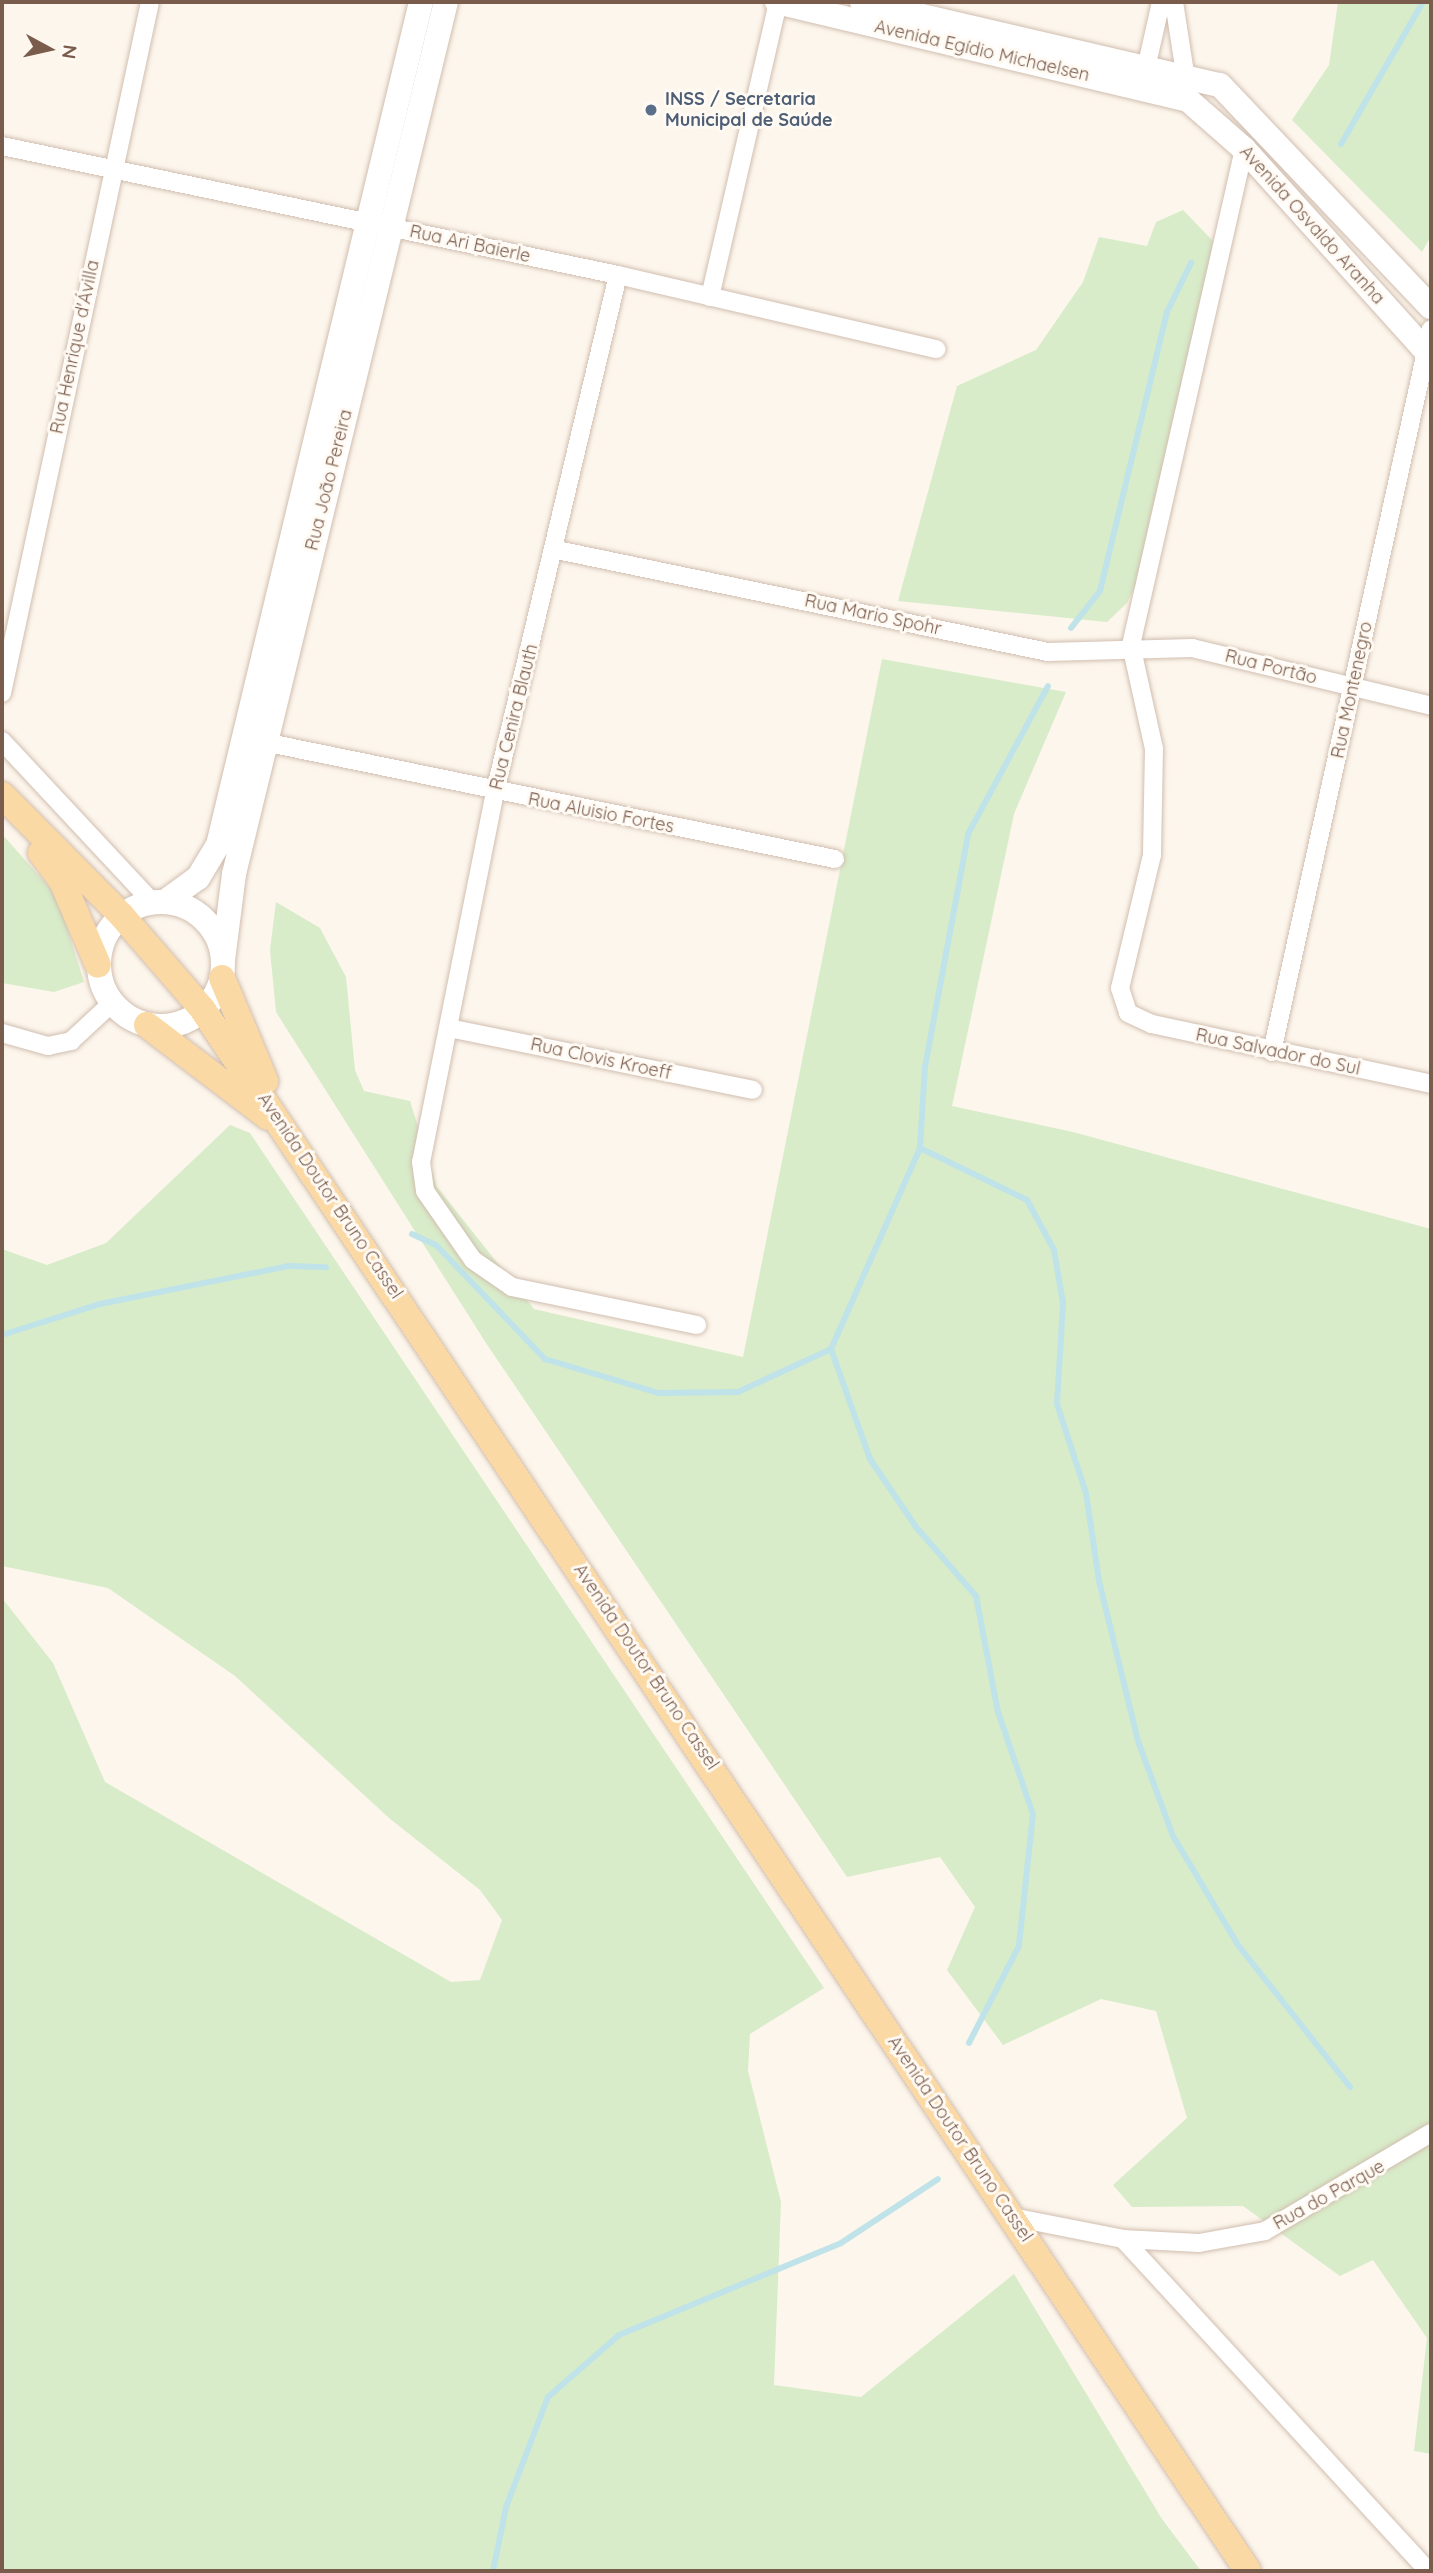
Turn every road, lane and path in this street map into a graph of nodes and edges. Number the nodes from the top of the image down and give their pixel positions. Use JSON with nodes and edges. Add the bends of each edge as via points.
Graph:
{"nodes":[{"id":1,"x":150,"y":2,"type":"edge"},
{"id":2,"x":422,"y":2,"type":"edge"},
{"id":3,"x":446,"y":2,"type":"edge"},
{"id":4,"x":778,"y":2,"type":"edge"},
{"id":5,"x":862,"y":2,"type":"edge"},
{"id":6,"x":1161,"y":2,"type":"edge"},
{"id":7,"x":1174,"y":2,"type":"edge"},
{"id":8,"x":1144,"y":79,"type":"junction"},
{"id":9,"x":1187,"y":87,"type":"junction"},
{"id":10,"x":2,"y":146,"type":"edge"},
{"id":11,"x":1244,"y":149,"type":"junction"},
{"id":12,"x":112,"y":172,"type":"junction"},
{"id":13,"x":380,"y":225,"type":"junction"},
{"id":14,"x":618,"y":275,"type":"junction"},
{"id":15,"x":710,"y":297,"type":"junction"},
{"id":16,"x":1431,"y":307,"type":"edge"},
{"id":17,"x":1429,"y":345,"type":"edge"},
{"id":18,"x":937,"y":349,"type":"dead end"},
{"id":19,"x":557,"y":550,"type":"junction"},
{"id":20,"x":1131,"y":645,"type":"junction"},
{"id":21,"x":1192,"y":648,"type":"joint"},
{"id":22,"x":1353,"y":687,"type":"junction"},
{"id":23,"x":2,"y":693,"type":"edge"},
{"id":24,"x":1431,"y":706,"type":"edge"},
{"id":25,"x":255,"y":740,"type":"junction"},
{"id":26,"x":2,"y":741,"type":"edge"},
{"id":27,"x":495,"y":792,"type":"junction"},
{"id":28,"x":2,"y":795,"type":"edge"},
{"id":29,"x":2,"y":802,"type":"edge"},
{"id":30,"x":835,"y":859,"type":"dead end"},
{"id":31,"x":159,"y":902,"type":"junction"},
{"id":32,"x":122,"y":916,"type":"junction"},
{"id":33,"x":98,"y":965,"type":"junction"},
{"id":34,"x":223,"y":969,"type":"junction"},
{"id":35,"x":112,"y":1003,"type":"junction"},
{"id":36,"x":203,"y":1010,"type":"junction"},
{"id":37,"x":147,"y":1025,"type":"junction"},
{"id":38,"x":449,"y":1028,"type":"junction"},
{"id":39,"x":2,"y":1033,"type":"edge"},
{"id":40,"x":1272,"y":1052,"type":"junction"},
{"id":41,"x":1431,"y":1084,"type":"edge"},
{"id":42,"x":753,"y":1090,"type":"dead end"},
{"id":43,"x":286,"y":1131,"type":"junction"},
{"id":44,"x":697,"y":1325,"type":"dead end"},
{"id":45,"x":1431,"y":2133,"type":"edge"},
{"id":46,"x":1012,"y":2217,"type":"junction"},
{"id":47,"x":1123,"y":2239,"type":"junction"},
{"id":48,"x":1248,"y":2571,"type":"edge"},
{"id":49,"x":1427,"y":2571,"type":"edge"}],
"edges":[{"from":1,"to":12,"type":"street","name":"Rua Henrique d'Ávilla"},
{"from":2,"to":13,"type":"street","name":"Rua João Pereira"},
{"from":3,"to":13,"type":"street","name":"Rua João Pereira"},
{"from":4,"to":8,"type":"street","name":"Avenida Egídio Michaelsen"},
{"from":4,"to":15,"type":"street"},
{"from":5,"to":8,"type":"street","name":"Avenida Egídio Michaelsen"},
{"from":6,"to":8,"type":"street"},
{"from":7,"to":9,"type":"street"},
{"from":8,"to":9,"type":"street","name":"Avenida Egídio Michaelsen"},
{"from":9,"to":11,"type":"street","name":"Avenida Osvaldo Aranha"},
{"from":9,"to":16,"type":"street","name":"Avenida Osvaldo Aranha","via":[[1234,94]]},
{"from":10,"to":12,"type":"street","name":"Rua Ari Baierle"},
{"from":11,"to":17,"type":"street","name":"Avenida Osvaldo Aranha"},
{"from":11,"to":20,"type":"street"},
{"from":12,"to":13,"type":"street","name":"Rua Ari Baierle"},
{"from":12,"to":23,"type":"street","name":"Rua Henrique d'Ávilla"},
{"from":13,"to":14,"type":"street","name":"Rua Ari Baierle"},
{"from":13,"to":25,"type":"street","name":"Rua João Pereira"},
{"from":14,"to":15,"type":"street","name":"Rua Ari Baierle"},
{"from":14,"to":19,"type":"street","name":"Rua Cenira Blauth"},
{"from":15,"to":18,"type":"street","name":"Rua Ari Baierle"},
{"from":17,"to":22,"type":"street","name":"Rua Montenegro"},
{"from":19,"to":20,"type":"street","name":"Rua Mario Spohr","via":[[1048,652]]},
{"from":19,"to":27,"type":"street","name":"Rua Cenira Blauth"},
{"from":20,"to":21,"type":"street","name":"Rua Mario Spohr"},
{"from":20,"to":40,"type":"street","name":"Rua Salvador do Sul","via":[[1154,749],[1152,855],[1120,988],[1128,1013],[1152,1024]]},
{"from":21,"to":22,"type":"street","name":"Rua Portão"},
{"from":22,"to":24,"type":"street","name":"Rua Portão"},
{"from":22,"to":40,"type":"street","name":"Rua Montenegro"},
{"from":25,"to":27,"type":"street","name":"Rua Aluisio Fortes"},
{"from":25,"to":31,"type":"street","name":"Rua João Pereira","via":[[213,859]]},
{"from":25,"to":34,"type":"street","name":"Rua João Pereira"},
{"from":26,"to":31,"type":"street"},
{"from":27,"to":30,"type":"street","name":"Rua Aluisio Fortes"},
{"from":27,"to":38,"type":"street","name":"Rua Cenira Blauth"},
{"from":28,"to":32,"type":"main road","name":"Avenida Doutor Bruno Cassel"},
{"from":29,"to":33,"type":"main road","via":[[62,881]]},
{"from":31,"to":32,"type":"street","name":"Rua João Pereira"},
{"from":31,"to":34,"type":"street","via":[[194,911],[208,925]]},
{"from":32,"to":33,"type":"street","via":[[102,945]]},
{"from":32,"to":36,"type":"main road","name":"Avenida Doutor Bruno Cassel"},
{"from":33,"to":35,"type":"street"},
{"from":34,"to":36,"type":"street"},
{"from":34,"to":43,"type":"main road"},
{"from":35,"to":37,"type":"street"},
{"from":35,"to":39,"type":"street","via":[[71,1041],[48,1046]]},
{"from":36,"to":37,"type":"street","via":[[168,1027]]},
{"from":36,"to":43,"type":"main road","name":"Avenida Doutor Bruno Cassel"},
{"from":37,"to":43,"type":"main road"},
{"from":38,"to":42,"type":"street","name":"Rua Clovis Kroeff"},
{"from":38,"to":44,"type":"street","name":"Rua Cenira Blauth","via":[[421,1162],[425,1191],[473,1260],[512,1287]]},
{"from":40,"to":41,"type":"street","name":"Rua Salvador do Sul"},
{"from":43,"to":46,"type":"main road","name":"Avenida Doutor Bruno Cassel"},
{"from":45,"to":47,"type":"street","name":"Rua do Parque","via":[[1265,2231],[1199,2244]]},
{"from":46,"to":47,"type":"street","name":"Rua do Parque"},
{"from":46,"to":48,"type":"main road","name":"Avenida Doutor Bruno Cassel"},
{"from":47,"to":49,"type":"street"}]}
